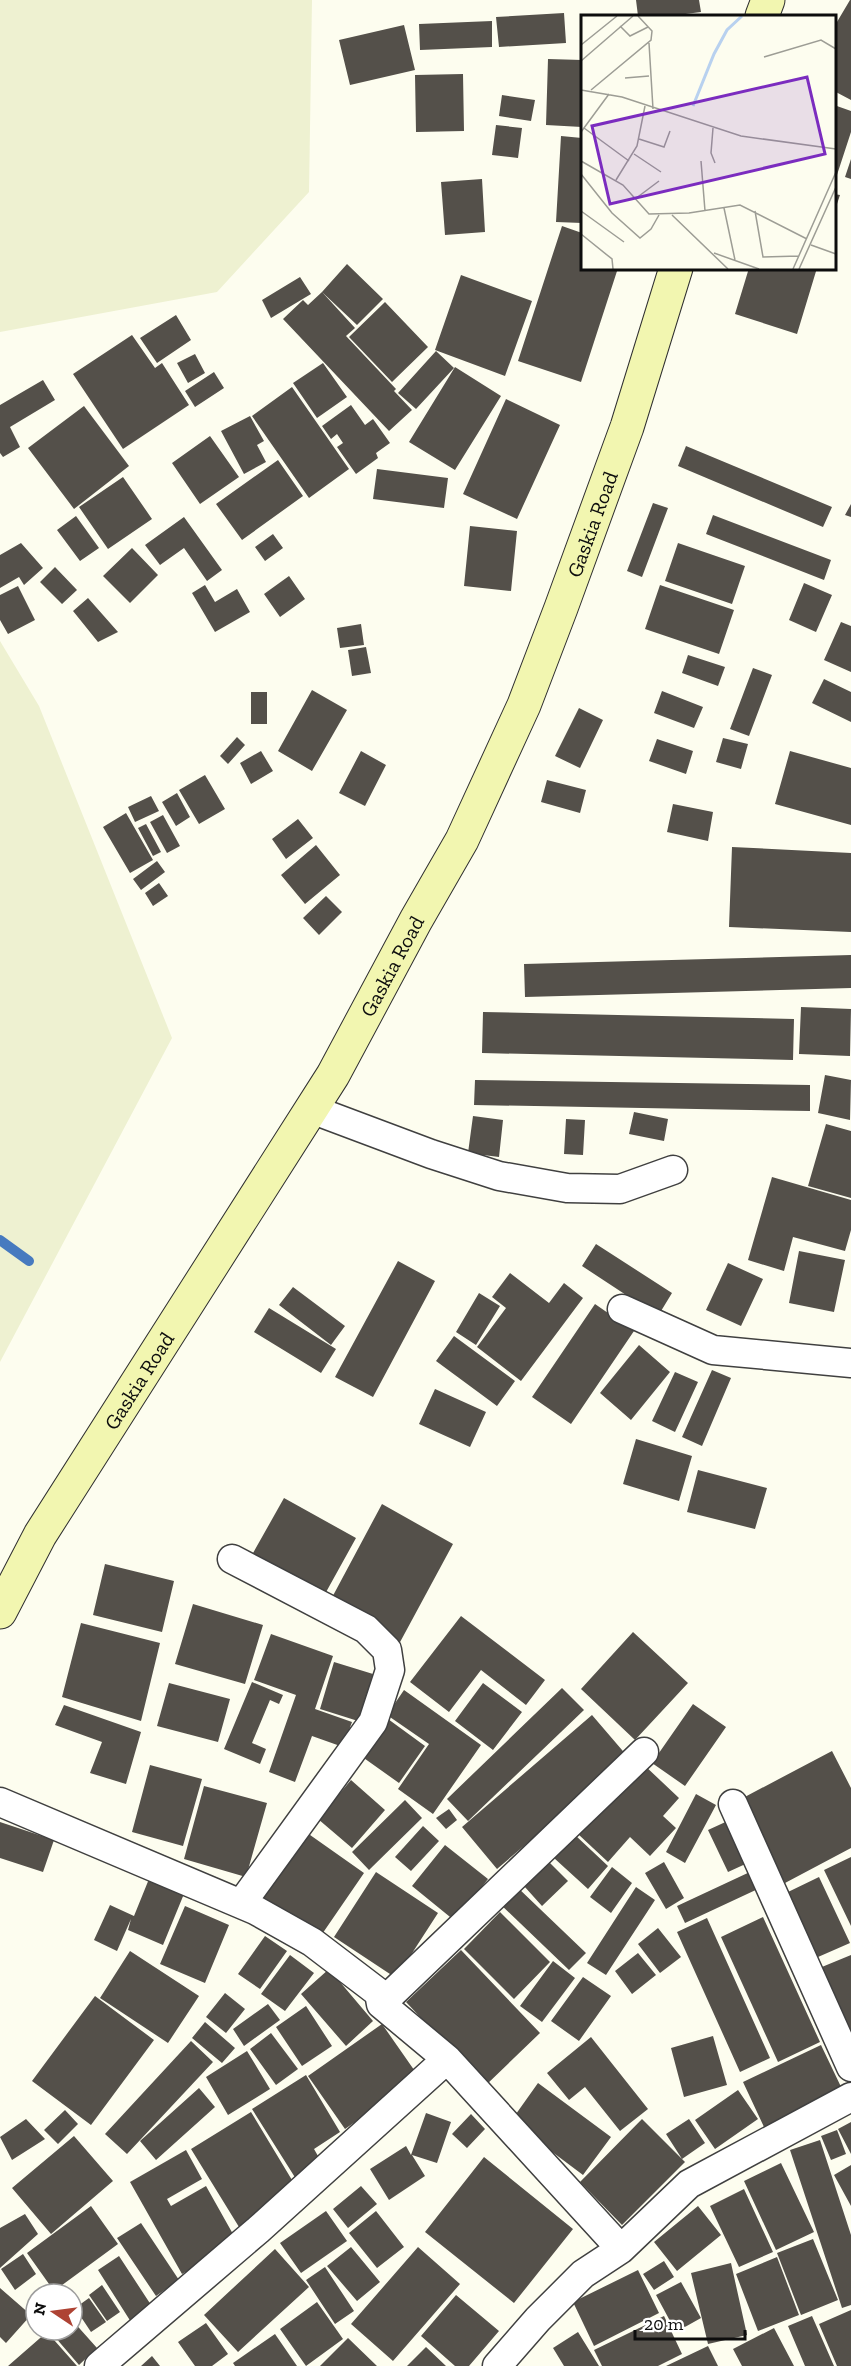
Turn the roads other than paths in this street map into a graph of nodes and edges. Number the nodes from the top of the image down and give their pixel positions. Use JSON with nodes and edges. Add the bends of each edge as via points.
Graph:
{"nodes":[{"id":1,"x":768,"y":0,"type":"edge"},
{"id":2,"x":762,"y":15,"type":"edge"},
{"id":3,"x":675,"y":270,"type":"edge"},
{"id":4,"x":311,"y":1109,"type":"junction"},
{"id":5,"x":673,"y":1170,"type":"dead end"},
{"id":6,"x":622,"y":1309,"type":"dead end"},
{"id":7,"x":851,"y":1363,"type":"edge"},
{"id":8,"x":232,"y":1559,"type":"dead end"},
{"id":9,"x":0,"y":1612,"type":"edge"},
{"id":10,"x":644,"y":1752,"type":"dead end"},
{"id":11,"x":0,"y":1802,"type":"edge"},
{"id":12,"x":733,"y":1804,"type":"dead end"},
{"id":13,"x":241,"y":1904,"type":"junction"},
{"id":14,"x":381,"y":2004,"type":"junction"},
{"id":15,"x":447,"y":2059,"type":"junction"},
{"id":16,"x":851,"y":2067,"type":"edge"},
{"id":17,"x":851,"y":2097,"type":"edge"},
{"id":18,"x":621,"y":2249,"type":"junction"},
{"id":19,"x":99,"y":2366,"type":"edge"},
{"id":20,"x":498,"y":2366,"type":"edge"}],
"edges":[{"from":1,"to":2,"type":"main road"},
{"from":3,"to":4,"type":"main road","name":"Gaskia Road","via":[[623,438],[524,705],[462,840]]},
{"from":4,"to":5,"type":"street","via":[[499,1176],[567,1188],[620,1188]]},
{"from":4,"to":9,"type":"main road","name":"Gaskia Road","via":[[40,1534]]},
{"from":6,"to":7,"type":"street","via":[[713,1350]]},
{"from":8,"to":13,"type":"street","via":[[366,1629],[387,1650],[390,1670],[373,1722]]},
{"from":10,"to":14,"type":"street"},
{"from":11,"to":13,"type":"street"},
{"from":12,"to":16,"type":"street"},
{"from":13,"to":14,"type":"street","via":[[312,1942],[380,1993]]},
{"from":14,"to":15,"type":"street"},
{"from":15,"to":18,"type":"street"},
{"from":15,"to":19,"type":"street","via":[[258,2230]]},
{"from":17,"to":18,"type":"street","via":[[689,2184]]},
{"from":18,"to":20,"type":"street","via":[[583,2274]]}]}
